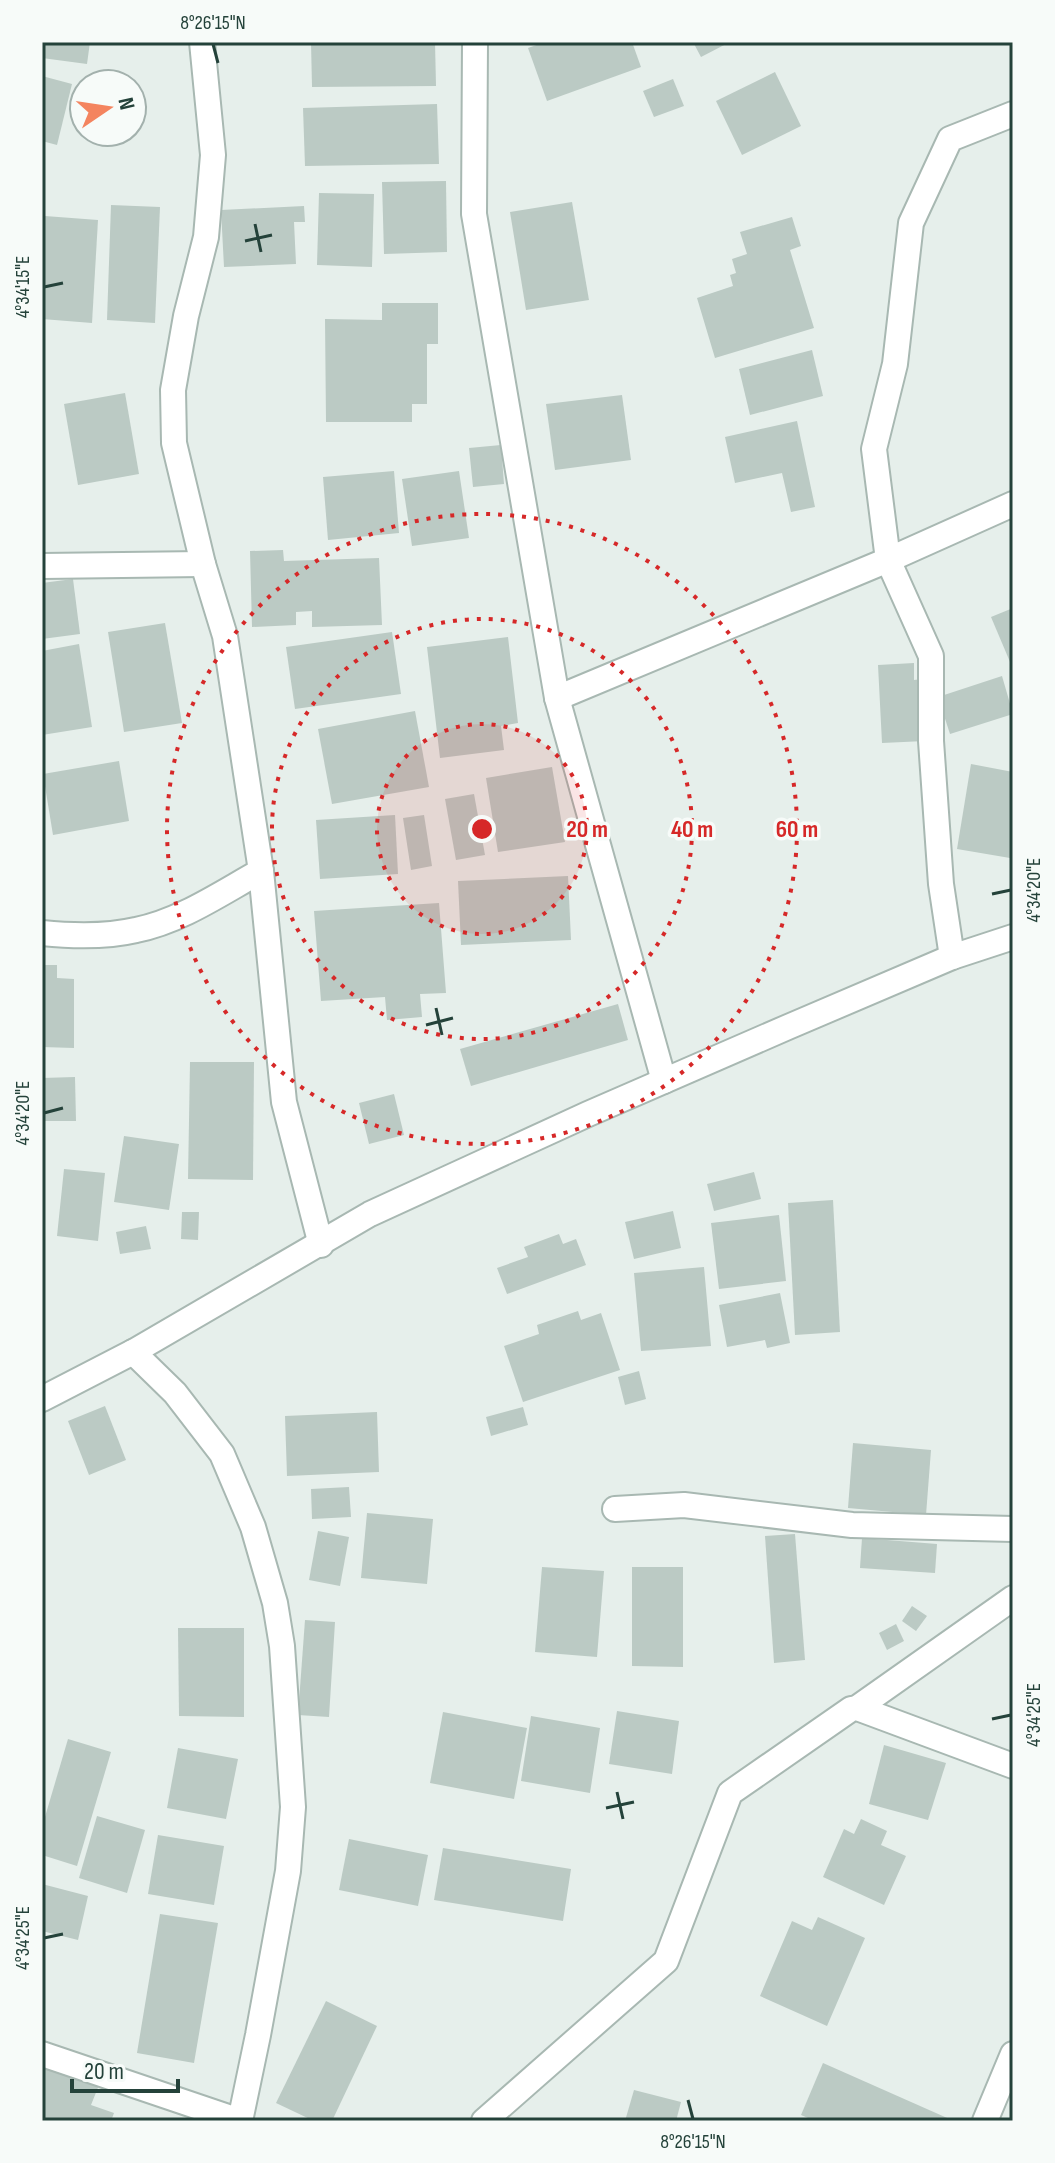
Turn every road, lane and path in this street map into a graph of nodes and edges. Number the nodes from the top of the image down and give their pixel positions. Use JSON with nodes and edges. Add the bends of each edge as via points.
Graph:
{"nodes":[{"id":1,"x":202,"y":42,"type":"edge"},
{"id":2,"x":475,"y":42,"type":"edge"},
{"id":3,"x":1013,"y":114,"type":"edge"},
{"id":4,"x":1013,"y":504,"type":"edge"},
{"id":5,"x":888,"y":560,"type":"junction"},
{"id":6,"x":203,"y":564,"type":"junction"},
{"id":7,"x":42,"y":566,"type":"edge"},
{"id":8,"x":557,"y":698,"type":"junction"},
{"id":9,"x":261,"y":871,"type":"junction"},
{"id":10,"x":42,"y":933,"type":"edge"},
{"id":11,"x":1013,"y":937,"type":"edge"},
{"id":12,"x":952,"y":957,"type":"junction"},
{"id":13,"x":664,"y":1081,"type":"junction"},
{"id":14,"x":321,"y":1245,"type":"junction"},
{"id":15,"x":133,"y":1352,"type":"junction"},
{"id":16,"x":42,"y":1399,"type":"edge"},
{"id":17,"x":615,"y":1509,"type":"dead end"},
{"id":18,"x":1013,"y":1529,"type":"edge"},
{"id":19,"x":1013,"y":1598,"type":"edge"},
{"id":20,"x":857,"y":1708,"type":"junction"},
{"id":21,"x":1013,"y":1766,"type":"edge"},
{"id":22,"x":42,"y":2054,"type":"edge"},
{"id":23,"x":1013,"y":2054,"type":"edge"},
{"id":24,"x":240,"y":2121,"type":"edge"},
{"id":25,"x":484,"y":2121,"type":"edge"},
{"id":26,"x":985,"y":2121,"type":"edge"}],
"edges":[{"from":1,"to":6,"type":"street","via":[[213,155],[206,237],[186,316],[173,416],[174,443]]},
{"from":2,"to":8,"type":"street","via":[[474,214]]},
{"from":3,"to":5,"type":"street","via":[[950,139],[911,223],[895,364],[874,449]]},
{"from":4,"to":5,"type":"street"},
{"from":5,"to":8,"type":"street"},
{"from":5,"to":12,"type":"street","via":[[931,656],[931,741]]},
{"from":6,"to":7,"type":"street"},
{"from":6,"to":9,"type":"street","via":[[225,636]]},
{"from":8,"to":13,"type":"street"},
{"from":9,"to":10,"type":"street","via":[[192,910],[136,930]]},
{"from":9,"to":14,"type":"street","via":[[284,1102]]},
{"from":11,"to":12,"type":"street"},
{"from":12,"to":13,"type":"street"},
{"from":13,"to":14,"type":"street","via":[[370,1214]]},
{"from":14,"to":15,"type":"street"},
{"from":15,"to":16,"type":"street"},
{"from":15,"to":24,"type":"street","via":[[175,1393],[222,1454],[253,1527],[282,1646],[293,1807],[288,1871]]},
{"from":17,"to":18,"type":"street","via":[[684,1505],[852,1525]]},
{"from":19,"to":20,"type":"street"},
{"from":20,"to":21,"type":"street"},
{"from":20,"to":25,"type":"street","via":[[730,1793],[666,1961]]},
{"from":22,"to":24,"type":"street"},
{"from":23,"to":26,"type":"street"}]}
